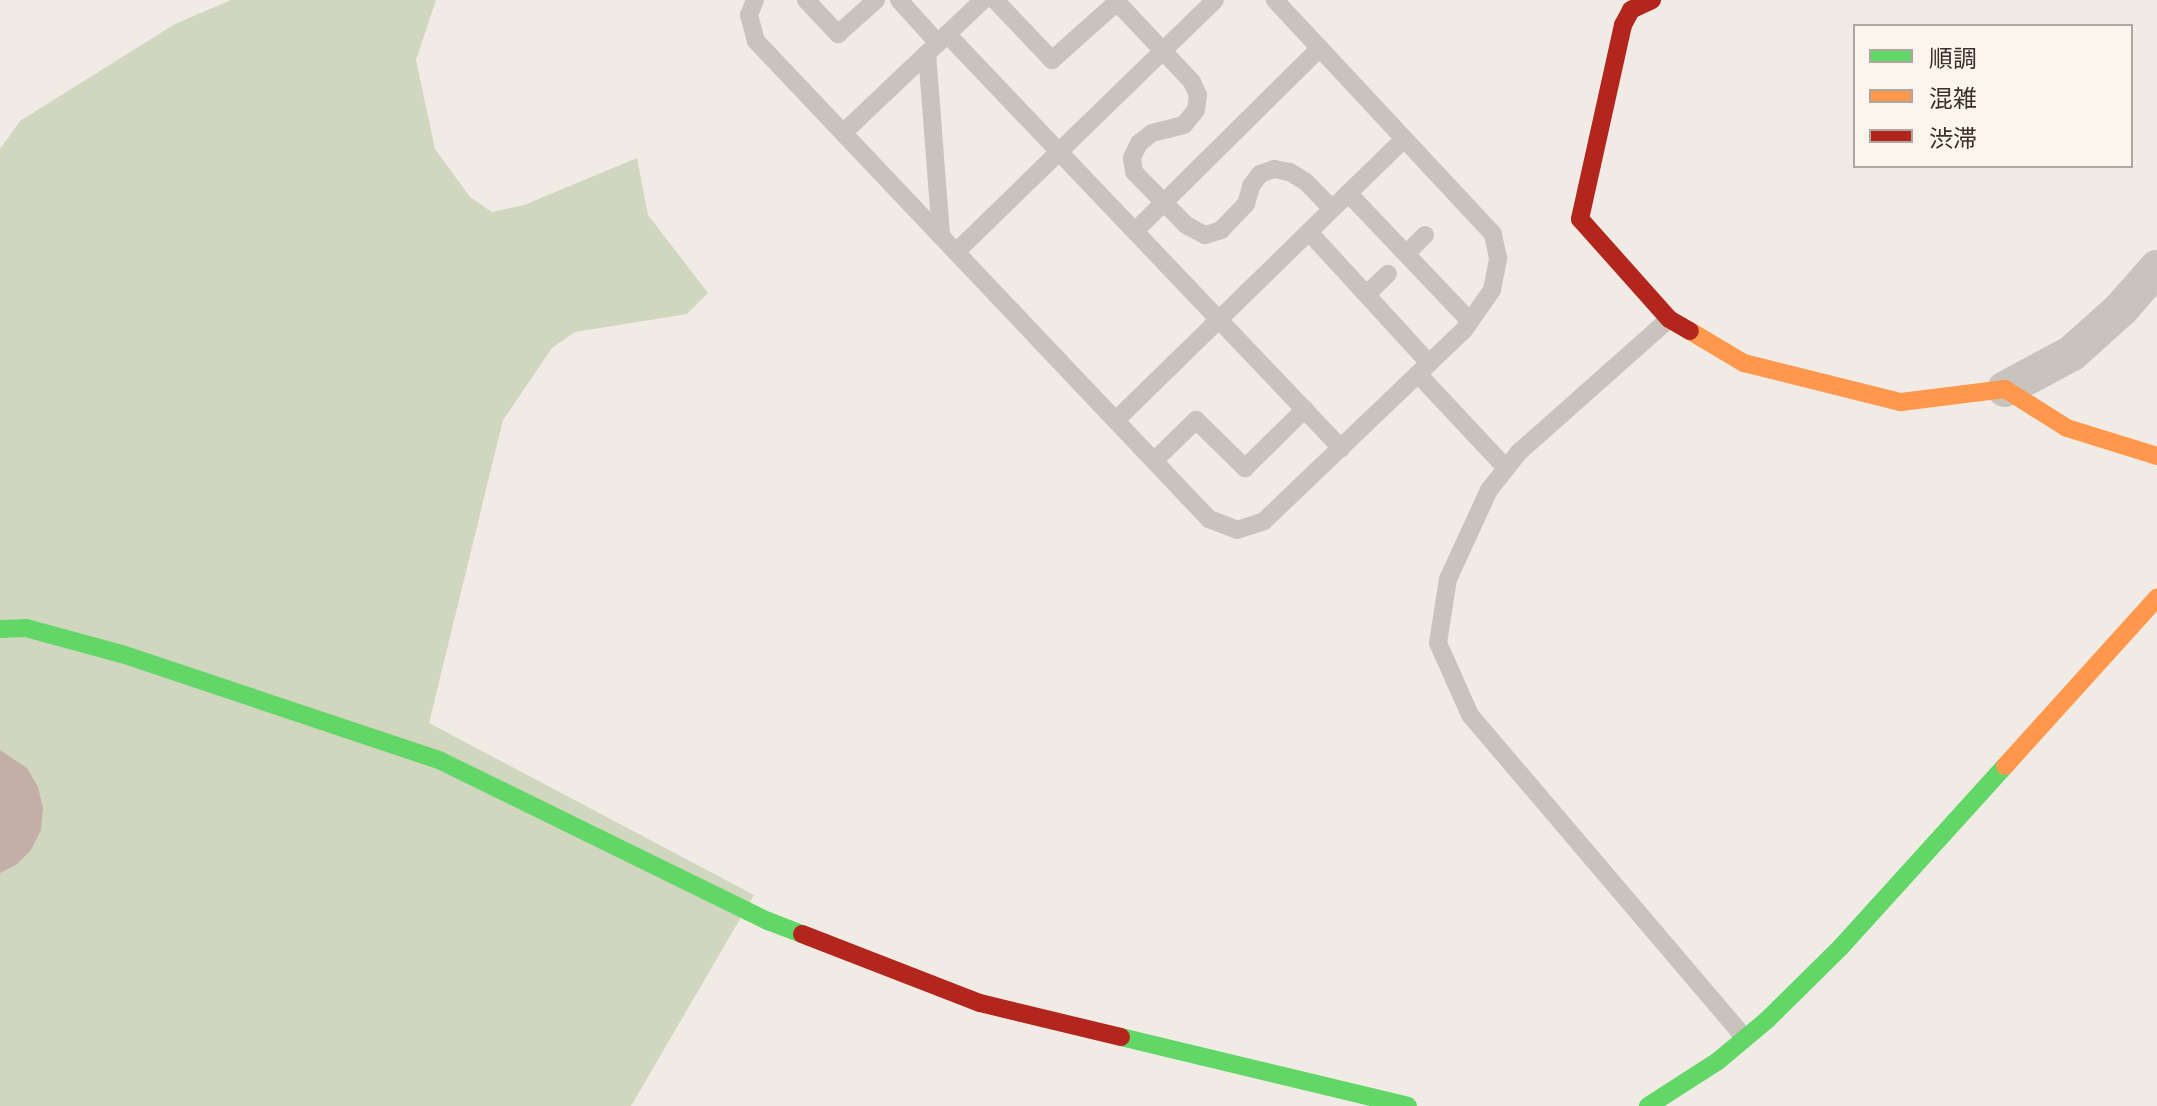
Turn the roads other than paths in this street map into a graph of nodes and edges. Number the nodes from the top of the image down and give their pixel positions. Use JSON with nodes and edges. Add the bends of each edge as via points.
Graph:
{"nodes":[{"id":1,"x":755,"y":0,"type":"edge"},
{"id":2,"x":806,"y":0,"type":"edge"},
{"id":3,"x":876,"y":0,"type":"edge"},
{"id":4,"x":899,"y":0,"type":"edge"},
{"id":5,"x":983,"y":0,"type":"edge"},
{"id":6,"x":995,"y":0,"type":"edge"},
{"id":7,"x":1215,"y":0,"type":"edge"},
{"id":8,"x":1275,"y":0,"type":"edge"},
{"id":9,"x":1638,"y":3,"type":"edge"},
{"id":10,"x":937,"y":43,"type":"junction"},
{"id":11,"x":1320,"y":48,"type":"junction"},
{"id":12,"x":1163,"y":51,"type":"junction"},
{"id":13,"x":843,"y":133,"type":"junction"},
{"id":14,"x":1404,"y":139,"type":"junction"},
{"id":15,"x":1059,"y":152,"type":"junction"},
{"id":16,"x":1348,"y":193,"type":"junction"},
{"id":17,"x":1163,"y":203,"type":"junction"},
{"id":18,"x":1332,"y":209,"type":"junction"},
{"id":19,"x":1135,"y":231,"type":"junction"},
{"id":20,"x":1309,"y":232,"type":"junction"},
{"id":21,"x":1425,"y":235,"type":"dead end"},
{"id":22,"x":941,"y":236,"type":"junction"},
{"id":23,"x":956,"y":252,"type":"junction"},
{"id":24,"x":1406,"y":254,"type":"junction"},
{"id":25,"x":2157,"y":268,"type":"edge"},
{"id":26,"x":1388,"y":274,"type":"dead end"},
{"id":27,"x":1367,"y":294,"type":"junction"},
{"id":28,"x":1669,"y":319,"type":"junction"},
{"id":29,"x":1219,"y":320,"type":"junction"},
{"id":30,"x":1470,"y":321,"type":"junction"},
{"id":31,"x":1423,"y":368,"type":"junction"},
{"id":32,"x":2005,"y":389,"type":"junction"},
{"id":33,"x":1305,"y":409,"type":"junction"},
{"id":34,"x":1116,"y":420,"type":"junction"},
{"id":35,"x":1341,"y":448,"type":"junction"},
{"id":36,"x":2157,"y":456,"type":"edge"},
{"id":37,"x":1154,"y":461,"type":"junction"},
{"id":38,"x":1506,"y":468,"type":"junction"},
{"id":39,"x":2157,"y":598,"type":"edge"},
{"id":40,"x":0,"y":629,"type":"edge"},
{"id":41,"x":1745,"y":1038,"type":"junction"},
{"id":42,"x":1408,"y":1106,"type":"edge"},
{"id":43,"x":1648,"y":1106,"type":"edge"}],
"edges":[{"from":1,"to":13,"type":"lane","via":[[749,15],[756,41]]},
{"from":2,"to":3,"type":"lane","via":[[838,34]]},
{"from":4,"to":10,"type":"lane"},
{"from":5,"to":10,"type":"lane"},
{"from":6,"to":12,"type":"lane","via":[[1052,60],[1117,2]]},
{"from":7,"to":12,"type":"lane"},
{"from":8,"to":11,"type":"lane"},
{"from":9,"to":28,"type":"street","via":[[1623,25],[1580,219]]},
{"from":10,"to":13,"type":"lane"},
{"from":10,"to":15,"type":"lane"},
{"from":10,"to":22,"type":"lane"},
{"from":11,"to":14,"type":"lane"},
{"from":11,"to":17,"type":"lane"},
{"from":12,"to":15,"type":"lane"},
{"from":12,"to":17,"type":"lane","via":[[1198,95],[1196,110],[1184,125],[1152,133],[1132,158],[1134,172]]},
{"from":13,"to":22,"type":"lane"},
{"from":14,"to":16,"type":"lane"},
{"from":14,"to":30,"type":"lane","via":[[1493,234],[1498,258],[1492,290]]},
{"from":15,"to":19,"type":"lane"},
{"from":15,"to":23,"type":"lane"},
{"from":16,"to":18,"type":"lane"},
{"from":16,"to":24,"type":"lane"},
{"from":17,"to":18,"type":"lane","via":[[1205,235],[1221,230],[1246,204],[1260,174],[1274,169],[1306,182]]},
{"from":17,"to":19,"type":"lane"},
{"from":18,"to":20,"type":"lane"},
{"from":19,"to":29,"type":"lane"},
{"from":20,"to":27,"type":"lane"},
{"from":20,"to":29,"type":"lane"},
{"from":21,"to":24,"type":"lane"},
{"from":22,"to":23,"type":"lane"},
{"from":23,"to":34,"type":"lane"},
{"from":24,"to":30,"type":"lane"},
{"from":25,"to":32,"type":"street","via":[[2072,353]]},
{"from":26,"to":27,"type":"lane"},
{"from":27,"to":31,"type":"lane"},
{"from":28,"to":32,"type":"street","via":[[1744,363],[1901,402]]},
{"from":28,"to":38,"type":"lane"},
{"from":29,"to":33,"type":"lane"},
{"from":29,"to":34,"type":"lane"},
{"from":30,"to":31,"type":"lane"},
{"from":31,"to":35,"type":"lane"},
{"from":31,"to":38,"type":"lane"},
{"from":32,"to":36,"type":"street","via":[[2067,428]]},
{"from":33,"to":35,"type":"lane"},
{"from":33,"to":37,"type":"lane","via":[[1245,468],[1196,420]]},
{"from":34,"to":37,"type":"lane"},
{"from":35,"to":37,"type":"lane","via":[[1264,521],[1237,530],[1209,519]]},
{"from":38,"to":41,"type":"lane","via":[[1489,490],[1448,579],[1438,643],[1470,715]]},
{"from":39,"to":41,"type":"street","via":[[1840,948]]},
{"from":40,"to":42,"type":"street","via":[[26,628],[122,654],[441,761],[768,921],[980,1003]]},
{"from":41,"to":43,"type":"street"}]}
